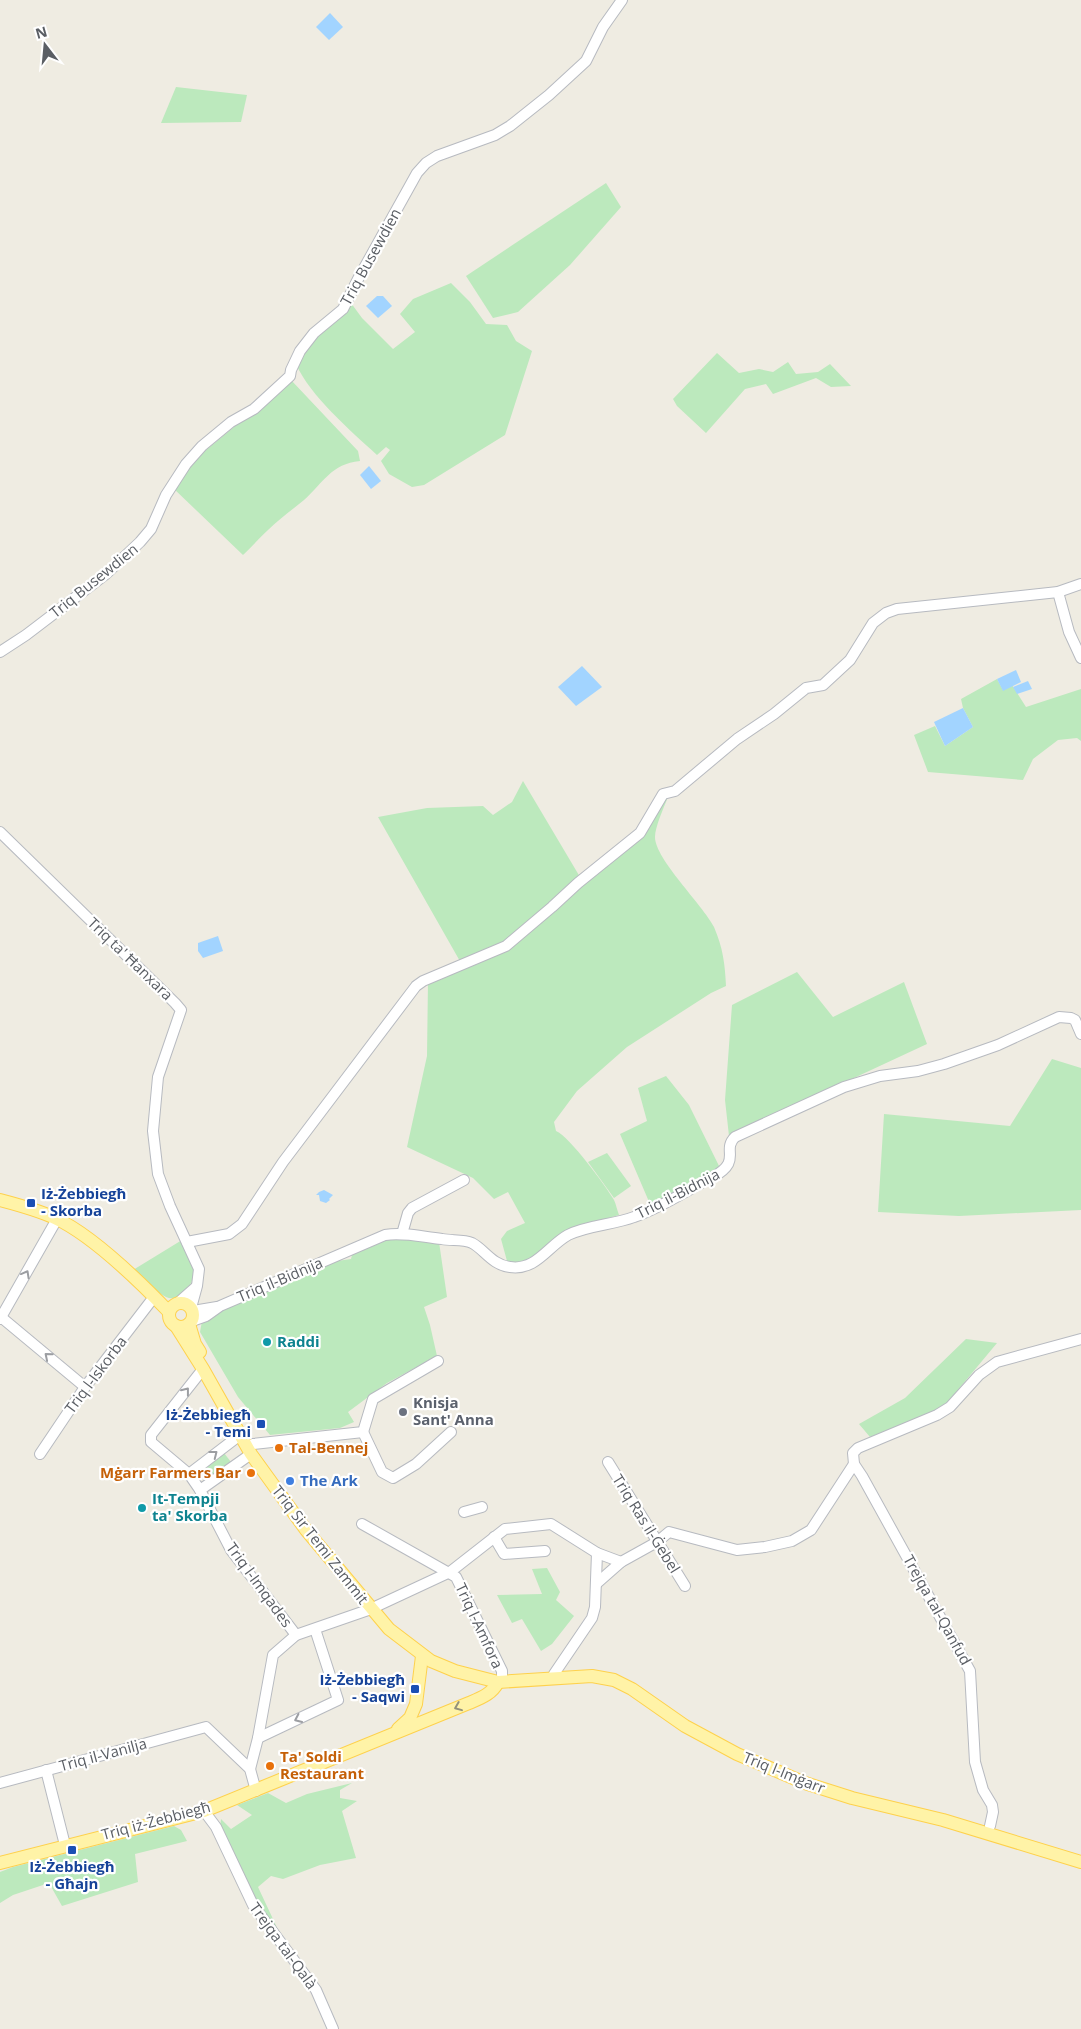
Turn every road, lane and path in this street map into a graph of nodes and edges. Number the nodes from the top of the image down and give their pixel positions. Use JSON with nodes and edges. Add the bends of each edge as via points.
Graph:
{"nodes":[{"id":1,"x":622,"y":0,"type":"edge"},
{"id":2,"x":1081,"y":584,"type":"edge"},
{"id":3,"x":1058,"y":592,"type":"junction"},
{"id":4,"x":0,"y":652,"type":"edge"},
{"id":5,"x":1081,"y":658,"type":"edge"},
{"id":6,"x":0,"y":832,"type":"edge"},
{"id":7,"x":1081,"y":1034,"type":"edge"},
{"id":8,"x":464,"y":1180,"type":"dead end"},
{"id":9,"x":0,"y":1200,"type":"edge"},
{"id":10,"x":57,"y":1219,"type":"junction"},
{"id":11,"x":402,"y":1234,"type":"junction"},
{"id":12,"x":187,"y":1242,"type":"junction"},
{"id":13,"x":197,"y":1286,"type":"junction"},
{"id":14,"x":154,"y":1297,"type":"junction"},
{"id":15,"x":174,"y":1306,"type":"junction"},
{"id":16,"x":191,"y":1316,"type":"junction"},
{"id":17,"x":1,"y":1318,"type":"edge"},
{"id":18,"x":176,"y":1326,"type":"junction"},
{"id":19,"x":1081,"y":1339,"type":"edge"},
{"id":20,"x":438,"y":1361,"type":"dead end"},
{"id":21,"x":203,"y":1369,"type":"junction"},
{"id":22,"x":85,"y":1387,"type":"junction"},
{"id":23,"x":363,"y":1432,"type":"junction"},
{"id":24,"x":451,"y":1432,"type":"dead end"},
{"id":25,"x":240,"y":1434,"type":"junction"},
{"id":26,"x":250,"y":1449,"type":"junction"},
{"id":27,"x":40,"y":1454,"type":"dead end"},
{"id":28,"x":608,"y":1462,"type":"dead end"},
{"id":29,"x":854,"y":1464,"type":"junction"},
{"id":30,"x":189,"y":1474,"type":"junction"},
{"id":31,"x":200,"y":1490,"type":"junction"},
{"id":32,"x":482,"y":1507,"type":"dead end"},
{"id":33,"x":464,"y":1512,"type":"dead end"},
{"id":34,"x":362,"y":1524,"type":"dead end"},
{"id":35,"x":494,"y":1538,"type":"junction"},
{"id":36,"x":657,"y":1542,"type":"junction"},
{"id":37,"x":545,"y":1551,"type":"dead end"},
{"id":38,"x":597,"y":1552,"type":"junction"},
{"id":39,"x":621,"y":1562,"type":"junction"},
{"id":40,"x":450,"y":1572,"type":"junction"},
{"id":41,"x":596,"y":1584,"type":"junction"},
{"id":42,"x":685,"y":1586,"type":"dead end"},
{"id":43,"x":374,"y":1608,"type":"junction"},
{"id":44,"x":315,"y":1629,"type":"junction"},
{"id":45,"x":296,"y":1635,"type":"junction"},
{"id":46,"x":422,"y":1656,"type":"junction"},
{"id":47,"x":554,"y":1674,"type":"junction"},
{"id":48,"x":500,"y":1680,"type":"junction"},
{"id":49,"x":416,"y":1704,"type":"junction"},
{"id":50,"x":432,"y":1718,"type":"junction"},
{"id":51,"x":395,"y":1732,"type":"junction"},
{"id":52,"x":258,"y":1738,"type":"junction"},
{"id":53,"x":46,"y":1770,"type":"junction"},
{"id":54,"x":250,"y":1770,"type":"junction"},
{"id":55,"x":0,"y":1783,"type":"edge"},
{"id":56,"x":256,"y":1790,"type":"junction"},
{"id":57,"x":204,"y":1811,"type":"junction"},
{"id":58,"x":990,"y":1826,"type":"junction"},
{"id":59,"x":64,"y":1845,"type":"junction"},
{"id":60,"x":1081,"y":1856,"type":"edge"},
{"id":61,"x":0,"y":1862,"type":"edge"},
{"id":62,"x":1081,"y":1862,"type":"edge"},
{"id":63,"x":333,"y":2029,"type":"edge"}],
"edges":[{"from":1,"to":4,"type":"street","name":"Triq Busewdien","via":[[586,60],[549,95],[495,135],[453,149],[417,173],[343,309],[300,351],[290,376],[254,409],[231,422],[202,446],[166,495],[151,529],[140,542],[106,574]]},
{"from":2,"to":3,"type":"street"},
{"from":3,"to":5,"type":"street","via":[[1069,632]]},
{"from":3,"to":12,"type":"street","via":[[897,609],[886,613],[870,627],[847,663],[823,685],[806,688],[736,739],[675,791],[663,794],[640,833],[506,946],[416,986],[283,1162],[242,1224],[229,1234]]},
{"from":6,"to":12,"type":"street","name":"Triq ta' Ħanxara","via":[[181,1010],[158,1077],[153,1131],[158,1174]]},
{"from":7,"to":11,"type":"street","name":"Triq il-Bidnija","via":[[1075,1020],[1059,1017],[998,1045],[944,1064],[880,1076],[844,1087],[735,1137],[730,1144],[729,1164],[720,1173],[635,1217],[570,1234],[526,1265],[502,1266],[465,1242]]},
{"from":8,"to":11,"type":"street","via":[[412,1208]]},
{"from":9,"to":10,"type":"main road"},
{"from":10,"to":14,"type":"main road","via":[[95,1244]]},
{"from":17,"to":10,"type":"street","one_way":true},
{"from":11,"to":16,"type":"street","name":"Triq il-Bidnija","via":[[377,1238]]},
{"from":12,"to":13,"type":"street","name":"Triq ta' Ħanxara","via":[[199,1269]]},
{"from":13,"to":15,"type":"street"},
{"from":13,"to":16,"type":"street","name":"Triq ta' Ħanxara"},
{"from":14,"to":15,"type":"main road"},
{"from":14,"to":22,"type":"street","name":"Triq l-Iskorba"},
{"from":15,"to":16,"type":"main road","via":[[186,1303]]},
{"from":15,"to":18,"type":"main road","via":[[170,1320]]},
{"from":16,"to":18,"type":"main road","via":[[182,1327]]},
{"from":16,"to":26,"type":"main road","name":"Triq Sir Temi Zammit","via":[[195,1344]]},
{"from":22,"to":17,"type":"street","one_way":true},
{"from":18,"to":21,"type":"main road","name":"Triq Sir Temi Zammit"},
{"from":19,"to":29,"type":"street","via":[[989,1366],[950,1407],[938,1415],[858,1448],[853,1453]]},
{"from":20,"to":23,"type":"street","via":[[373,1399]]},
{"from":21,"to":25,"type":"main road","name":"Triq Sir Temi Zammit"},
{"from":30,"to":21,"type":"street","name":"Triq l-Imqades","one_way":true,"via":[[151,1442],[151,1436]]},
{"from":22,"to":27,"type":"street","name":"Triq l-Iskorba"},
{"from":23,"to":24,"type":"street","via":[[382,1472],[392,1478],[416,1464]]},
{"from":23,"to":26,"type":"street"},
{"from":25,"to":26,"type":"main road","name":"Triq Sir Temi Zammit"},
{"from":30,"to":25,"type":"street","one_way":true},
{"from":26,"to":31,"type":"street"},
{"from":26,"to":43,"type":"main road","name":"Triq Sir Temi Zammit","via":[[306,1530]]},
{"from":28,"to":36,"type":"street","name":"Triq Ras il-Ġebel"},
{"from":29,"to":36,"type":"street","via":[[811,1530],[792,1541],[736,1550],[669,1532]]},
{"from":29,"to":58,"type":"street","name":"Trejqa tal-Qanfud","via":[[970,1670],[975,1762],[983,1790],[992,1805]]},
{"from":30,"to":31,"type":"street","name":"Triq l-Imqades"},
{"from":31,"to":45,"type":"street","name":"Triq l-Imqades","via":[[231,1550]]},
{"from":32,"to":33,"type":"street"},
{"from":34,"to":40,"type":"street"},
{"from":35,"to":37,"type":"street","via":[[504,1554]]},
{"from":35,"to":38,"type":"street","via":[[505,1529],[551,1524]]},
{"from":35,"to":40,"type":"street"},
{"from":36,"to":39,"type":"street"},
{"from":36,"to":42,"type":"street","name":"Triq Ras il-Ġebel"},
{"from":38,"to":39,"type":"street"},
{"from":38,"to":41,"type":"street"},
{"from":39,"to":41,"type":"street"},
{"from":40,"to":43,"type":"street"},
{"from":40,"to":48,"type":"street","name":"Triq l-Amfora","via":[[456,1577],[502,1671]]},
{"from":41,"to":47,"type":"street","via":[[592,1618]]},
{"from":43,"to":44,"type":"street"},
{"from":43,"to":46,"type":"main road","name":"Triq Sir Temi Zammit","via":[[389,1629]]},
{"from":43,"to":48,"type":"main road","name":"Triq Sir Temi Zammit","via":[[443,1662]]},
{"from":44,"to":45,"type":"street"},
{"from":44,"to":52,"type":"street","one_way":true,"via":[[338,1700]]},
{"from":45,"to":52,"type":"street","via":[[273,1656]]},
{"from":46,"to":48,"type":"main road","name":"Triq Sir Temi Zammit","via":[[455,1671]]},
{"from":46,"to":49,"type":"main road"},
{"from":47,"to":48,"type":"main road","name":"Triq l-Imġarr"},
{"from":47,"to":58,"type":"main road","name":"Triq l-Imġarr","via":[[592,1670],[616,1674],[690,1721],[808,1777]]},
{"from":48,"to":50,"type":"main road","name":"Triq iż-Żebbiegħ","one_way":true,"via":[[488,1694]]},
{"from":48,"to":62,"type":"main road","name":"Triq l-Imġarr","via":[[592,1676],[614,1680],[685,1726],[737,1754],[805,1783]]},
{"from":49,"to":50,"type":"main road","via":[[420,1713]]},
{"from":49,"to":51,"type":"main road","via":[[410,1718]]},
{"from":50,"to":51,"type":"main road","name":"Triq iż-Żebbiegħ"},
{"from":51,"to":56,"type":"main road","name":"Triq iż-Żebbiegħ"},
{"from":52,"to":54,"type":"street"},
{"from":53,"to":54,"type":"street","name":"Triq il-Vanilja","via":[[206,1727]]},
{"from":53,"to":55,"type":"street","name":"Triq il-Vanilja"},
{"from":53,"to":59,"type":"street"},
{"from":54,"to":56,"type":"street"},
{"from":56,"to":57,"type":"main road","name":"Triq iż-Żebbiegħ"},
{"from":57,"to":59,"type":"main road","name":"Triq iż-Żebbiegħ"},
{"from":57,"to":63,"type":"street","name":"Trejqa tal-Qalà","via":[[216,1827],[253,1905],[316,1990]]},
{"from":58,"to":60,"type":"main road","name":"Triq l-Imġarr"},
{"from":59,"to":61,"type":"main road","name":"Triq iż-Żebbiegħ"}]}
